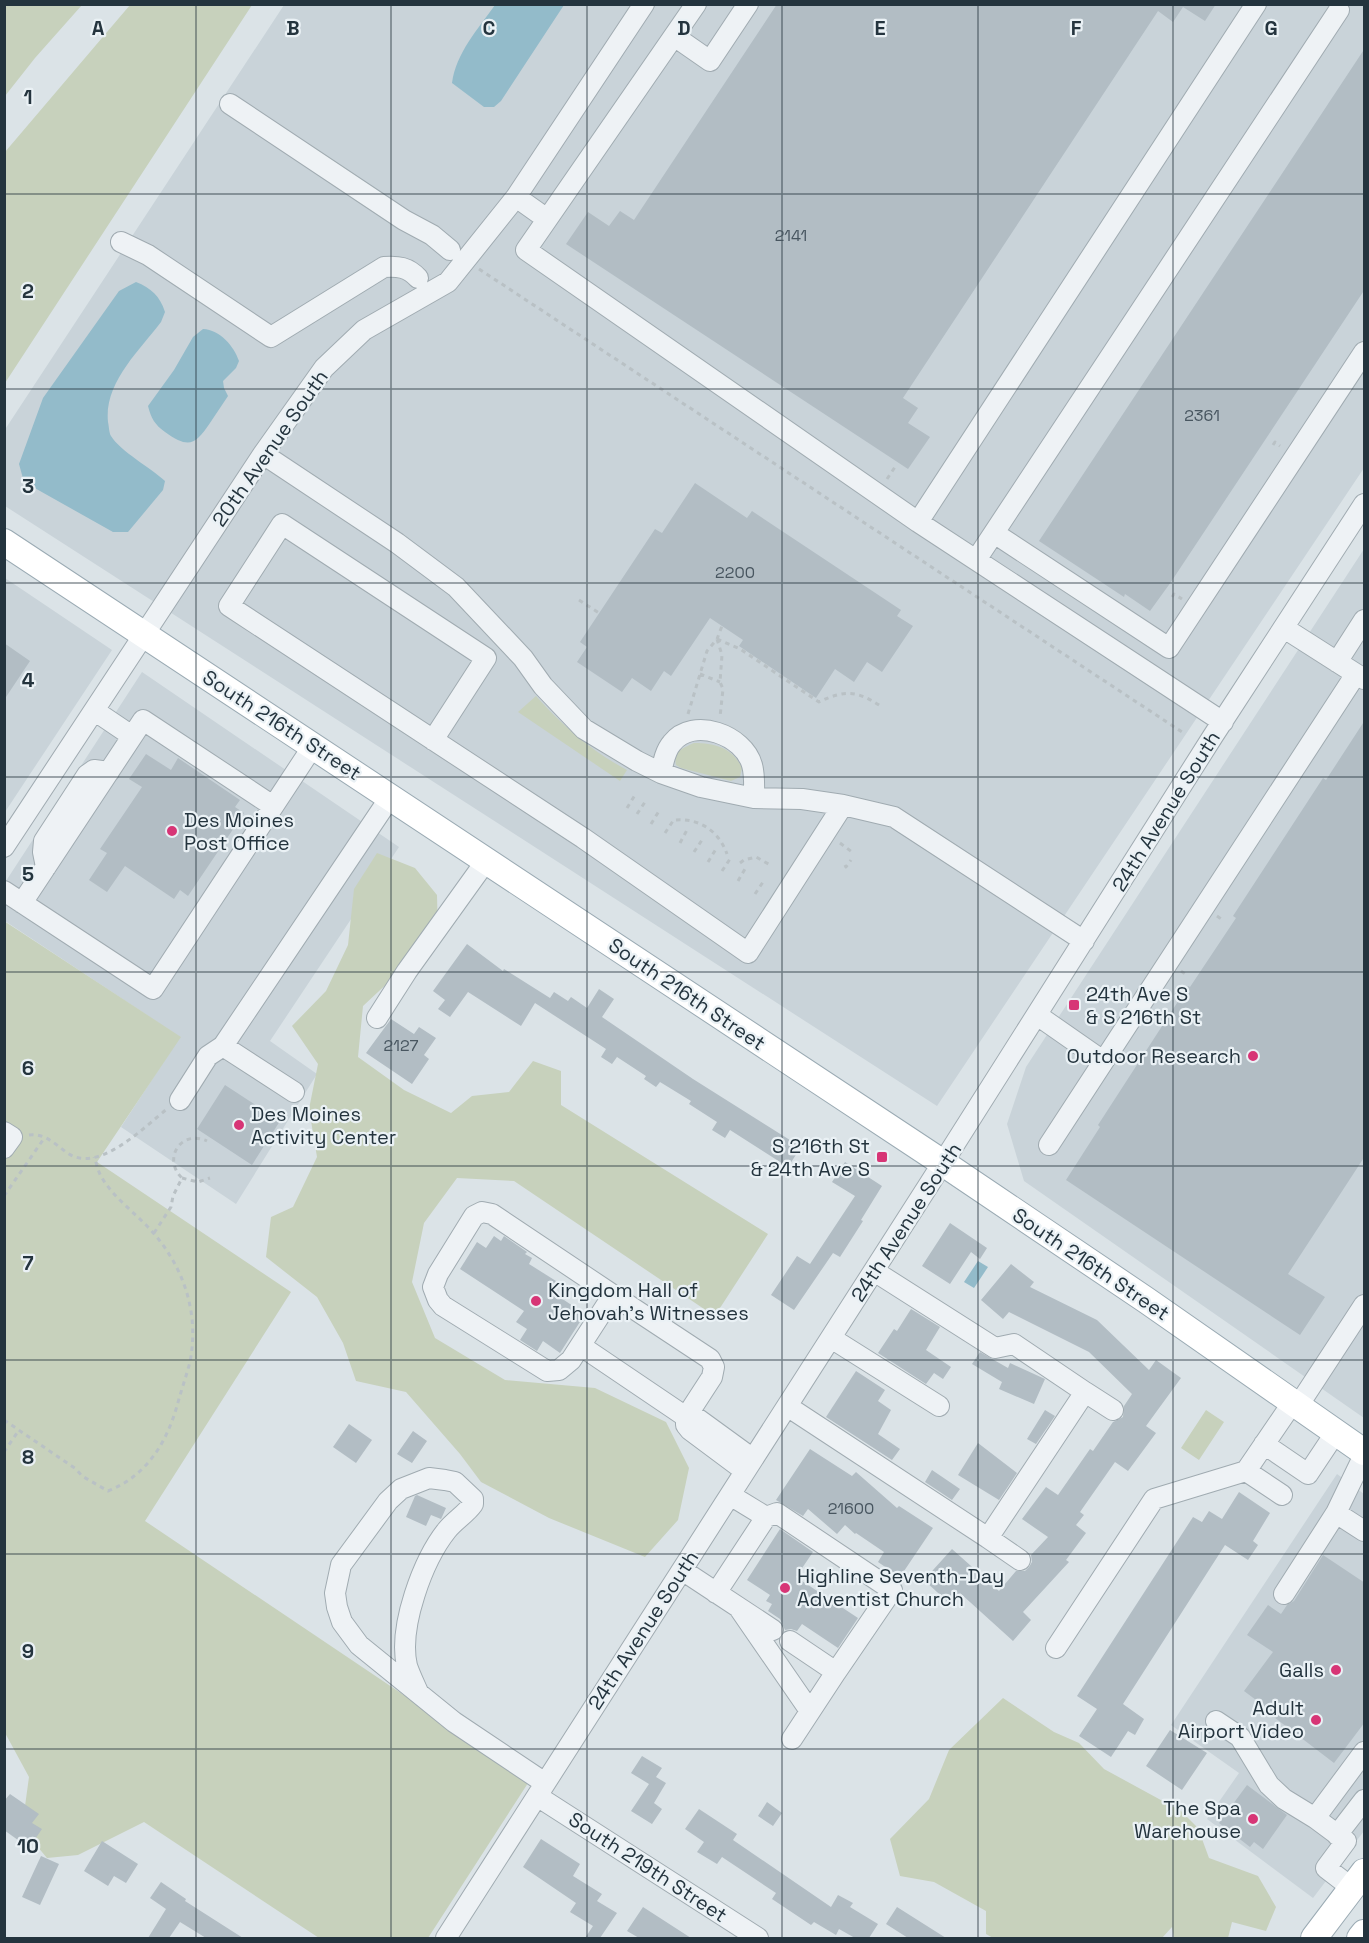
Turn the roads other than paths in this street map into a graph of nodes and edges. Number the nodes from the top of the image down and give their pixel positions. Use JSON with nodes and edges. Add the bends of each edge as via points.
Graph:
{"nodes":[{"id":1,"x":644,"y":4,"type":"edge"},
{"id":2,"x":696,"y":4,"type":"edge"},
{"id":3,"x":748,"y":4,"type":"edge"},
{"id":4,"x":1256,"y":4,"type":"edge"},
{"id":5,"x":1339,"y":10,"type":"dead end"},
{"id":6,"x":674,"y":36,"type":"junction"},
{"id":7,"x":230,"y":104,"type":"dead end"},
{"id":8,"x":516,"y":197,"type":"junction"},
{"id":9,"x":547,"y":219,"type":"junction"},
{"id":10,"x":121,"y":242,"type":"dead end"},
{"id":11,"x":450,"y":250,"type":"dead end"},
{"id":12,"x":418,"y":278,"type":"dead end"},
{"id":13,"x":1365,"y":352,"type":"edge"},
{"id":14,"x":262,"y":454,"type":"junction"},
{"id":15,"x":1365,"y":504,"type":"edge"},
{"id":16,"x":918,"y":522,"type":"junction"},
{"id":17,"x":994,"y":533,"type":"junction"},
{"id":18,"x":4,"y":542,"type":"edge"},
{"id":19,"x":976,"y":560,"type":"junction"},
{"id":20,"x":1365,"y":620,"type":"edge"},
{"id":21,"x":1284,"y":628,"type":"junction"},
{"id":22,"x":145,"y":635,"type":"junction"},
{"id":23,"x":1337,"y":662,"type":"junction"},
{"id":24,"x":1360,"y":677,"type":"edge"},
{"id":25,"x":95,"y":711,"type":"junction"},
{"id":26,"x":1223,"y":722,"type":"junction"},
{"id":27,"x":132,"y":736,"type":"junction"},
{"id":28,"x":433,"y":740,"type":"junction"},
{"id":29,"x":313,"y":746,"type":"junction"},
{"id":30,"x":661,"y":773,"type":"junction"},
{"id":31,"x":391,"y":796,"type":"junction"},
{"id":32,"x":754,"y":798,"type":"junction"},
{"id":33,"x":843,"y":805,"type":"junction"},
{"id":34,"x":273,"y":806,"type":"junction"},
{"id":35,"x":4,"y":848,"type":"edge"},
{"id":36,"x":486,"y":861,"type":"junction"},
{"id":37,"x":4,"y":891,"type":"edge"},
{"id":38,"x":22,"y":903,"type":"junction"},
{"id":39,"x":1084,"y":941,"type":"junction"},
{"id":40,"x":1037,"y":1015,"type":"junction"},
{"id":41,"x":377,"y":1018,"type":"dead end"},
{"id":42,"x":223,"y":1046,"type":"junction"},
{"id":43,"x":1103,"y":1061,"type":"junction"},
{"id":44,"x":294,"y":1092,"type":"dead end"},
{"id":45,"x":180,"y":1100,"type":"road end"},
{"id":46,"x":1049,"y":1145,"type":"dead end"},
{"id":47,"x":943,"y":1163,"type":"junction"},
{"id":48,"x":874,"y":1271,"type":"junction"},
{"id":49,"x":613,"y":1295,"type":"junction"},
{"id":50,"x":1365,"y":1305,"type":"edge"},
{"id":51,"x":831,"y":1338,"type":"junction"},
{"id":52,"x":581,"y":1346,"type":"junction"},
{"id":53,"x":1085,"y":1392,"type":"junction"},
{"id":54,"x":1296,"y":1404,"type":"junction"},
{"id":55,"x":788,"y":1406,"type":"junction"},
{"id":56,"x":939,"y":1406,"type":"dead end"},
{"id":57,"x":1113,"y":1410,"type":"dead end"},
{"id":58,"x":686,"y":1417,"type":"junction"},
{"id":59,"x":1336,"y":1432,"type":"junction"},
{"id":60,"x":1264,"y":1444,"type":"junction"},
{"id":61,"x":1365,"y":1454,"type":"edge"},
{"id":62,"x":749,"y":1465,"type":"junction"},
{"id":63,"x":1246,"y":1471,"type":"junction"},
{"id":64,"x":730,"y":1495,"type":"junction"},
{"id":65,"x":1282,"y":1495,"type":"dead end"},
{"id":66,"x":1336,"y":1513,"type":"junction"},
{"id":67,"x":765,"y":1517,"type":"junction"},
{"id":68,"x":1365,"y":1531,"type":"edge"},
{"id":69,"x":988,"y":1538,"type":"junction"},
{"id":70,"x":1020,"y":1560,"type":"dead end"},
{"id":71,"x":682,"y":1570,"type":"junction"},
{"id":72,"x":716,"y":1593,"type":"junction"},
{"id":73,"x":1284,"y":1594,"type":"dead end"},
{"id":74,"x":740,"y":1608,"type":"junction"},
{"id":75,"x":773,"y":1630,"type":"dead end"},
{"id":76,"x":790,"y":1641,"type":"dead end"},
{"id":77,"x":1056,"y":1648,"type":"dead end"},
{"id":78,"x":836,"y":1672,"type":"junction"},
{"id":79,"x":418,"y":1692,"type":"junction"},
{"id":80,"x":810,"y":1711,"type":"junction"},
{"id":81,"x":1216,"y":1721,"type":"dead end"},
{"id":82,"x":792,"y":1739,"type":"dead end"},
{"id":83,"x":1365,"y":1752,"type":"edge"},
{"id":84,"x":541,"y":1789,"type":"junction"},
{"id":85,"x":1365,"y":1800,"type":"edge"},
{"id":86,"x":1315,"y":1818,"type":"junction"},
{"id":87,"x":1338,"y":1835,"type":"junction"},
{"id":88,"x":1358,"y":1880,"type":"edge"},
{"id":89,"x":1365,"y":1933,"type":"edge"},
{"id":90,"x":446,"y":1938,"type":"edge"},
{"id":91,"x":758,"y":1938,"type":"edge"},
{"id":92,"x":1314,"y":1938,"type":"edge"},
{"id":93,"x":1360,"y":1938,"type":"edge"}],
"edges":[{"from":1,"to":8,"type":"street","name":"20th Avenue South"},
{"from":2,"to":6,"type":"street"},
{"from":3,"to":6,"type":"street","via":[[710,61]]},
{"from":4,"to":16,"type":"street"},
{"from":5,"to":17,"type":"street"},
{"from":6,"to":9,"type":"street"},
{"from":7,"to":11,"type":"street"},
{"from":8,"to":9,"type":"street"},
{"from":8,"to":14,"type":"street","name":"20th Avenue South","via":[[448,282],[364,330],[324,368]]},
{"from":9,"to":16,"type":"street","via":[[526,250]]},
{"from":10,"to":12,"type":"street","via":[[148,255],[272,337],[384,267],[398,266]]},
{"from":13,"to":17,"type":"street","via":[[1169,648]]},
{"from":14,"to":22,"type":"street","name":"20th Avenue South"},
{"from":14,"to":30,"type":"street","via":[[456,587],[584,729]]},
{"from":15,"to":21,"type":"street","name":"24th Avenue South"},
{"from":16,"to":19,"type":"street"},
{"from":17,"to":19,"type":"street"},
{"from":18,"to":22,"type":"main road","name":"South 216th Street"},
{"from":19,"to":26,"type":"street"},
{"from":20,"to":23,"type":"street"},
{"from":21,"to":23,"type":"street"},
{"from":21,"to":26,"type":"street","name":"24th Avenue South"},
{"from":22,"to":25,"type":"street","name":"20th Avenue South"},
{"from":22,"to":29,"type":"main road","name":"South 216th Street"},
{"from":23,"to":24,"type":"street"},
{"from":24,"to":43,"type":"street"},
{"from":25,"to":27,"type":"street"},
{"from":25,"to":35,"type":"street","name":"20th Avenue South"},
{"from":26,"to":39,"type":"street","name":"24th Avenue South"},
{"from":27,"to":34,"type":"street","via":[[143,720]]},
{"from":27,"to":38,"type":"street"},
{"from":28,"to":28,"type":"street","via":[[486,658],[282,524],[228,606]]},
{"from":28,"to":33,"type":"street","via":[[748,953]]},
{"from":29,"to":31,"type":"main road","name":"South 216th Street"},
{"from":29,"to":34,"type":"street"},
{"from":30,"to":32,"type":"street","via":[[701,787]]},
{"from":30,"to":32,"type":"street","via":[[673,741],[684,733],[703,729],[721,734],[747,753],[752,765]]},
{"from":31,"to":36,"type":"main road","name":"South 216th Street"},
{"from":31,"to":42,"type":"street"},
{"from":32,"to":33,"type":"street"},
{"from":33,"to":39,"type":"street","via":[[894,818]]},
{"from":34,"to":38,"type":"street","via":[[153,989]]},
{"from":36,"to":41,"type":"street"},
{"from":36,"to":47,"type":"main road","name":"South 216th Street"},
{"from":37,"to":38,"type":"street"},
{"from":39,"to":40,"type":"street","name":"24th Avenue South"},
{"from":40,"to":43,"type":"street"},
{"from":40,"to":47,"type":"street","name":"24th Avenue South"},
{"from":42,"to":44,"type":"street"},
{"from":42,"to":45,"type":"street","via":[[208,1056]]},
{"from":43,"to":46,"type":"street"},
{"from":47,"to":48,"type":"street","name":"24th Avenue South"},
{"from":47,"to":54,"type":"main road","name":"South 216th Street"},
{"from":48,"to":51,"type":"street","name":"24th Avenue South"},
{"from":48,"to":53,"type":"street","via":[[995,1348],[1014,1344]]},
{"from":49,"to":52,"type":"street"},
{"from":49,"to":52,"type":"street","via":[[482,1212],[474,1216],[438,1274],[433,1287],[443,1306],[547,1371],[559,1370]]},
{"from":49,"to":58,"type":"street","via":[[710,1359],[714,1367],[712,1377]]},
{"from":50,"to":54,"type":"street"},
{"from":51,"to":55,"type":"street","name":"24th Avenue South"},
{"from":51,"to":56,"type":"street"},
{"from":52,"to":58,"type":"street"},
{"from":53,"to":57,"type":"street"},
{"from":53,"to":69,"type":"street"},
{"from":54,"to":59,"type":"main road","name":"South 216th Street"},
{"from":54,"to":60,"type":"street"},
{"from":55,"to":62,"type":"street","name":"24th Avenue South"},
{"from":55,"to":69,"type":"street"},
{"from":58,"to":62,"type":"street","via":[[698,1419]]},
{"from":59,"to":60,"type":"street","via":[[1308,1474]]},
{"from":59,"to":61,"type":"main road","name":"South 216th Street"},
{"from":60,"to":63,"type":"street"},
{"from":61,"to":66,"type":"street"},
{"from":62,"to":64,"type":"street","name":"24th Avenue South"},
{"from":63,"to":65,"type":"street"},
{"from":63,"to":77,"type":"street","via":[[1154,1499]]},
{"from":64,"to":67,"type":"street"},
{"from":64,"to":71,"type":"street","name":"24th Avenue South"},
{"from":66,"to":68,"type":"street"},
{"from":66,"to":73,"type":"street"},
{"from":67,"to":72,"type":"street"},
{"from":67,"to":78,"type":"street","via":[[777,1513],[892,1590]]},
{"from":69,"to":70,"type":"street"},
{"from":71,"to":72,"type":"street"},
{"from":71,"to":84,"type":"street","name":"24th Avenue South"},
{"from":72,"to":74,"type":"street"},
{"from":74,"to":75,"type":"street"},
{"from":74,"to":80,"type":"street"},
{"from":76,"to":78,"type":"street"},
{"from":78,"to":80,"type":"street"},
{"from":79,"to":79,"type":"street","name":"South 219th Street","via":[[359,1645],[342,1622],[335,1593],[341,1565],[388,1501],[401,1489],[429,1478],[454,1482],[473,1499],[473,1504],[437,1544],[415,1590],[406,1627],[407,1663]]},
{"from":79,"to":84,"type":"street","name":"South 219th Street"},
{"from":80,"to":82,"type":"street"},
{"from":81,"to":86,"type":"street","via":[[1240,1737],[1269,1785]]},
{"from":83,"to":86,"type":"street"},
{"from":84,"to":90,"type":"street","name":"24th Avenue South"},
{"from":84,"to":91,"type":"street","name":"South 219th Street"},
{"from":85,"to":87,"type":"street"},
{"from":86,"to":87,"type":"street"},
{"from":87,"to":88,"type":"street","via":[[1346,1841],[1326,1868]]},
{"from":88,"to":92,"type":"main road"},
{"from":89,"to":93,"type":"main road"}]}
